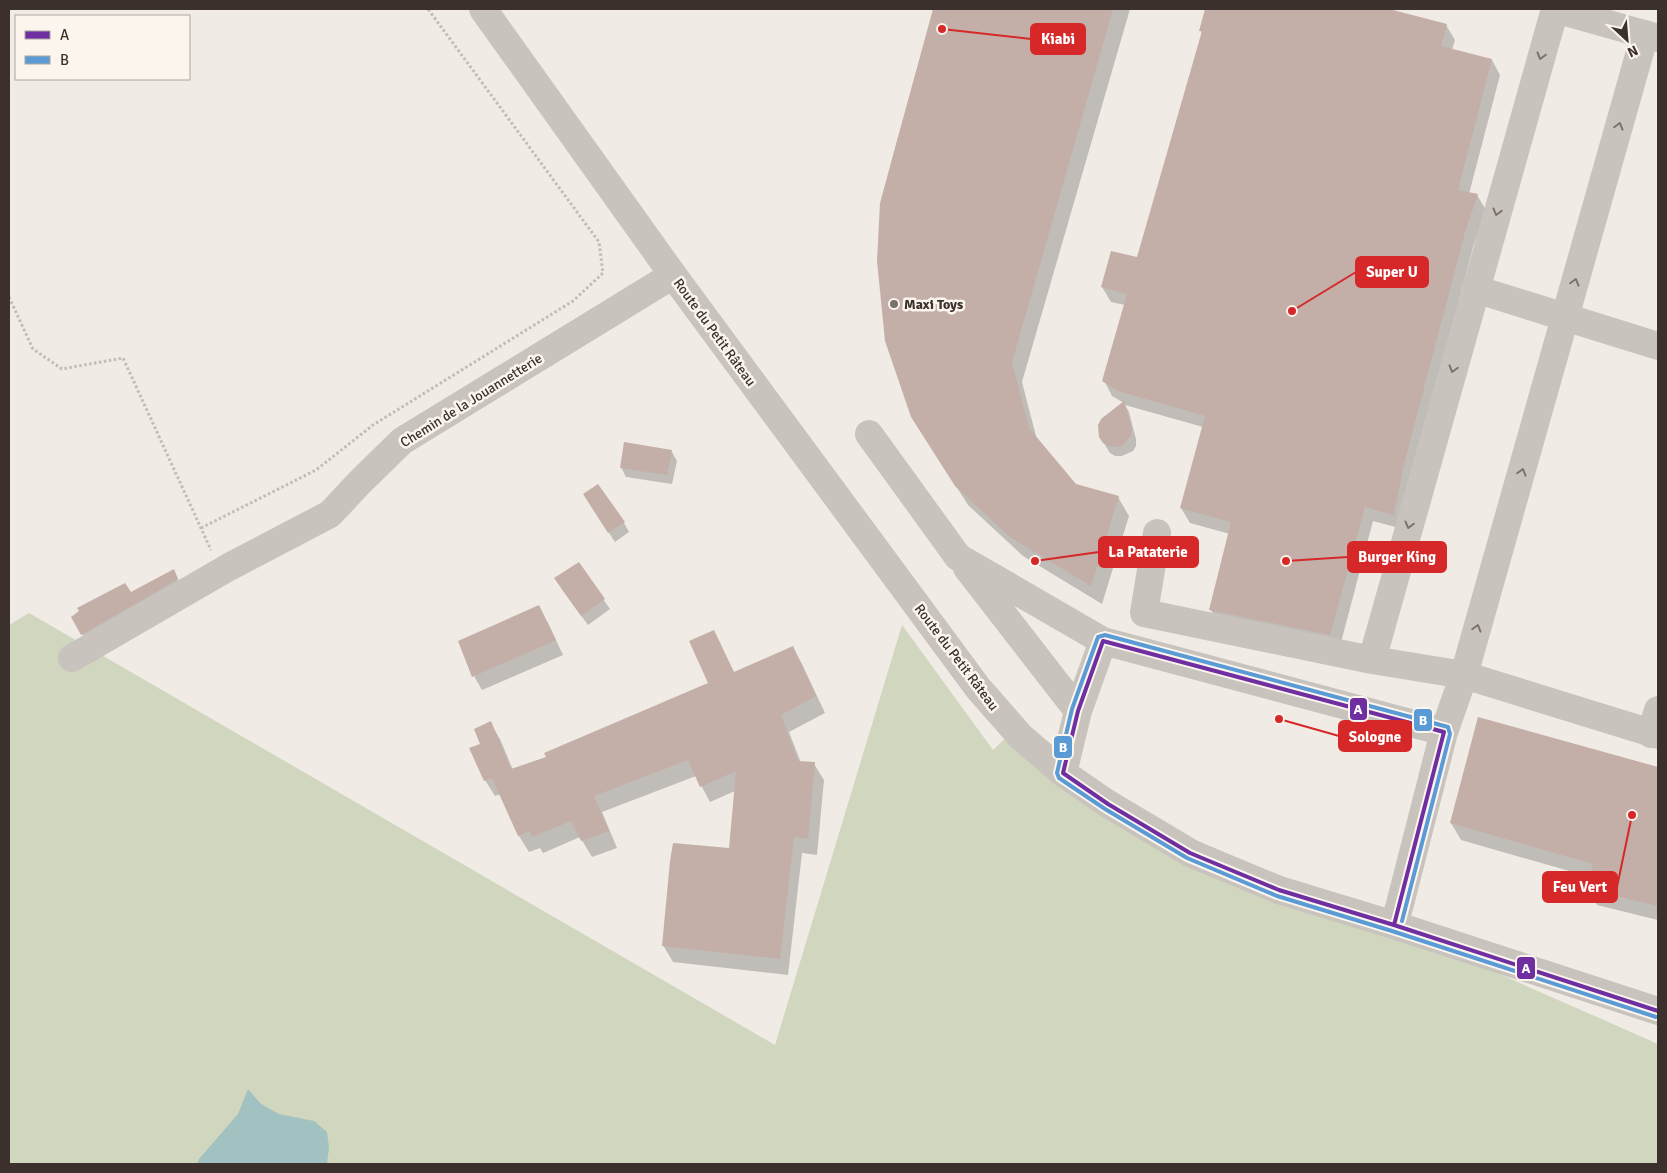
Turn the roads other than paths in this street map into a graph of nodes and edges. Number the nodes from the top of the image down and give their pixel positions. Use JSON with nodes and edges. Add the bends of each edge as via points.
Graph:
{"nodes":[{"id":1,"x":483,"y":9,"type":"edge"},
{"id":2,"x":1555,"y":9,"type":"edge"},
{"id":3,"x":1652,"y":36,"type":"edge"},
{"id":4,"x":673,"y":275,"type":"junction"},
{"id":5,"x":1475,"y":290,"type":"junction"},
{"id":6,"x":1565,"y":317,"type":"junction"},
{"id":7,"x":1658,"y":346,"type":"edge"},
{"id":8,"x":869,"y":434,"type":"dead end"},
{"id":9,"x":1157,"y":533,"type":"dead end"},
{"id":10,"x":958,"y":558,"type":"junction"},
{"id":11,"x":1103,"y":642,"type":"junction"},
{"id":12,"x":72,"y":658,"type":"dead end"},
{"id":13,"x":1372,"y":660,"type":"junction"},
{"id":14,"x":1464,"y":675,"type":"junction"},
{"id":15,"x":1078,"y":711,"type":"junction"},
{"id":16,"x":1656,"y":726,"type":"edge"},
{"id":17,"x":1444,"y":732,"type":"junction"},
{"id":18,"x":1063,"y":773,"type":"junction"},
{"id":19,"x":1394,"y":925,"type":"junction"},
{"id":20,"x":1658,"y":1011,"type":"edge"}],
"edges":[{"from":1,"to":4,"type":"street","name":"Route du Petit Râteau"},
{"from":2,"to":3,"type":"street"},
{"from":2,"to":5,"type":"street","one_way":true},
{"from":6,"to":3,"type":"street","one_way":true},
{"from":4,"to":12,"type":"street","name":"Chemin de la Jouannetterie","via":[[402,441],[330,514],[229,566]]},
{"from":4,"to":18,"type":"street","name":"Route du Petit Râteau","via":[[978,688],[1021,737]]},
{"from":5,"to":6,"type":"street"},
{"from":5,"to":13,"type":"street","one_way":true},
{"from":6,"to":7,"type":"street"},
{"from":14,"to":6,"type":"street","one_way":true},
{"from":8,"to":10,"type":"street"},
{"from":9,"to":13,"type":"street","via":[[1144,613]]},
{"from":10,"to":11,"type":"street"},
{"from":10,"to":15,"type":"street"},
{"from":11,"to":15,"type":"street"},
{"from":11,"to":17,"type":"street"},
{"from":13,"to":14,"type":"street"},
{"from":14,"to":16,"type":"street"},
{"from":14,"to":17,"type":"street"},
{"from":15,"to":18,"type":"street"},
{"from":17,"to":19,"type":"street"},
{"from":18,"to":19,"type":"street","name":"Route du Petit Râteau","via":[[1190,853],[1279,890]]},
{"from":19,"to":20,"type":"street","name":"Route du Petit Râteau"}]}
